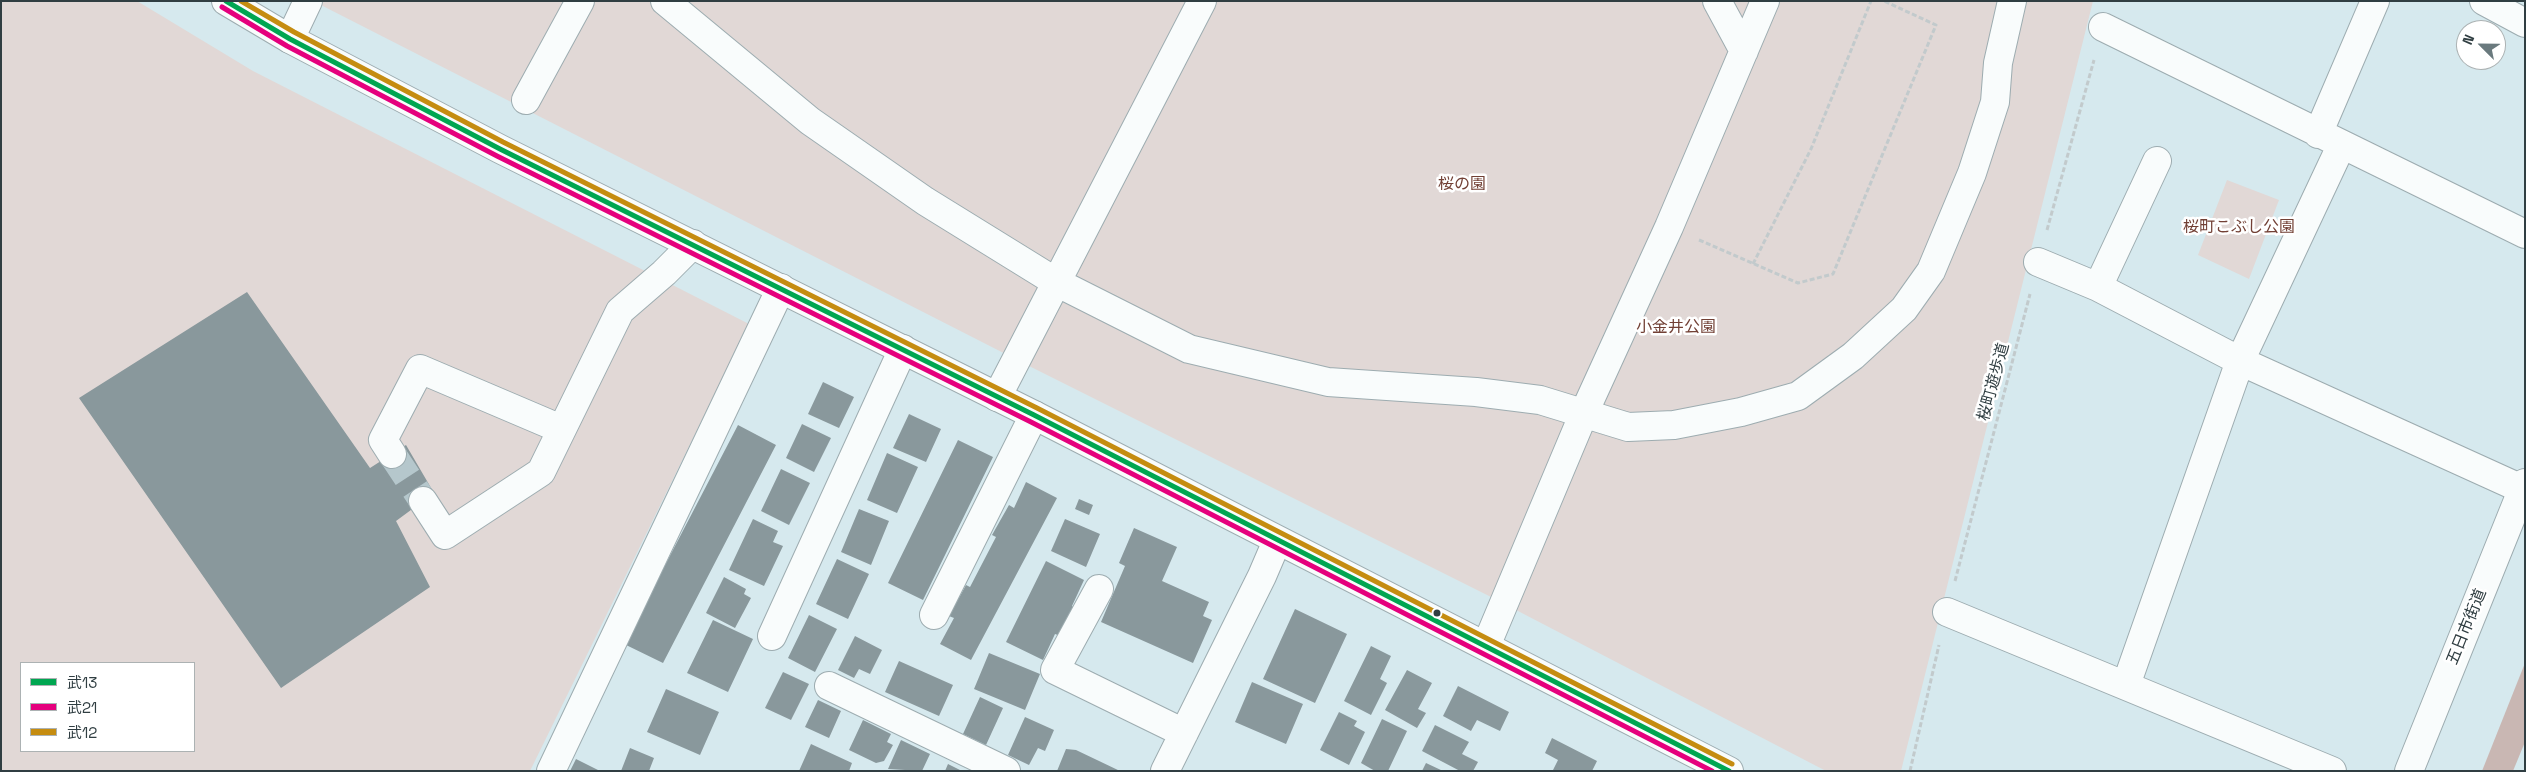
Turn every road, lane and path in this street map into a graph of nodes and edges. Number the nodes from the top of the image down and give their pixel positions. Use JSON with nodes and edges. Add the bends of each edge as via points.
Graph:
{"nodes":[{"id":1,"x":226,"y":1,"type":"edge"},
{"id":2,"x":308,"y":1,"type":"edge"},
{"id":3,"x":580,"y":1,"type":"edge"},
{"id":4,"x":665,"y":1,"type":"edge"},
{"id":5,"x":1202,"y":1,"type":"edge"},
{"id":6,"x":1717,"y":1,"type":"edge"},
{"id":7,"x":1764,"y":1,"type":"edge"},
{"id":8,"x":1871,"y":1,"type":"edge"},
{"id":9,"x":1884,"y":1,"type":"edge"},
{"id":10,"x":2012,"y":1,"type":"edge"},
{"id":11,"x":2375,"y":1,"type":"edge"},
{"id":12,"x":2484,"y":1,"type":"edge"},
{"id":13,"x":2525,"y":23,"type":"edge"},
{"id":14,"x":2103,"y":27,"type":"joint"},
{"id":15,"x":290,"y":39,"type":"junction"},
{"id":16,"x":1744,"y":51,"type":"junction"},
{"id":17,"x":526,"y":100,"type":"dead end"},
{"id":18,"x":2330,"y":140,"type":"junction"},
{"id":19,"x":2156,"y":161,"type":"dead end"},
{"id":20,"x":1669,"y":227,"type":"junction"},
{"id":21,"x":2525,"y":234,"type":"edge"},
{"id":22,"x":693,"y":244,"type":"junction"},
{"id":23,"x":2038,"y":262,"type":"junction"},
{"id":24,"x":1753,"y":264,"type":"junction"},
{"id":25,"x":1056,"y":282,"type":"junction"},
{"id":26,"x":2098,"y":287,"type":"junction"},
{"id":27,"x":781,"y":288,"type":"junction"},
{"id":28,"x":903,"y":349,"type":"junction"},
{"id":29,"x":2240,"y":361,"type":"junction"},
{"id":30,"x":997,"y":397,"type":"junction"},
{"id":31,"x":1584,"y":413,"type":"junction"},
{"id":32,"x":1034,"y":415,"type":"junction"},
{"id":33,"x":562,"y":429,"type":"junction"},
{"id":34,"x":392,"y":454,"type":"tunnel mouth"},
{"id":35,"x":2523,"y":486,"type":"edge"},
{"id":36,"x":423,"y":501,"type":"tunnel mouth"},
{"id":37,"x":1277,"y":541,"type":"junction"},
{"id":38,"x":1099,"y":589,"type":"dead end"},
{"id":39,"x":1947,"y":612,"type":"junction"},
{"id":40,"x":934,"y":615,"type":"dead end"},
{"id":41,"x":772,"y":636,"type":"dead end"},
{"id":42,"x":1486,"y":646,"type":"junction"},
{"id":43,"x":2126,"y":685,"type":"junction"},
{"id":44,"x":829,"y":686,"type":"dead end"},
{"id":45,"x":1184,"y":734,"type":"junction"},
{"id":46,"x":551,"y":771,"type":"edge"},
{"id":47,"x":1006,"y":771,"type":"edge"},
{"id":48,"x":1165,"y":771,"type":"edge"},
{"id":49,"x":1728,"y":771,"type":"edge"},
{"id":50,"x":1910,"y":771,"type":"edge"},
{"id":51,"x":2332,"y":771,"type":"edge"},
{"id":52,"x":2409,"y":771,"type":"edge"}],
"edges":[{"from":1,"to":15,"type":"street"},
{"from":2,"to":15,"type":"street"},
{"from":3,"to":17,"type":"street"},
{"from":4,"to":25,"type":"street","via":[[810,121],[924,201]]},
{"from":5,"to":25,"type":"street"},
{"from":6,"to":16,"type":"street"},
{"from":7,"to":16,"type":"street"},
{"from":8,"to":24,"type":"path","via":[[1811,149]]},
{"from":9,"to":24,"type":"path","via":[[1936,24],[1833,274],[1798,283]]},
{"from":10,"to":31,"type":"street","via":[[1998,63],[1996,102],[1972,173],[1931,271],[1904,309],[1853,356],[1798,396],[1674,426],[1628,427]]},
{"from":11,"to":18,"type":"street"},
{"from":12,"to":13,"type":"street"},
{"from":14,"to":18,"type":"street"},
{"from":14,"to":23,"type":"path","name":"桜町遊歩道"},
{"from":15,"to":22,"type":"street","via":[[500,149]]},
{"from":16,"to":20,"type":"street"},
{"from":18,"to":21,"type":"street"},
{"from":18,"to":29,"type":"street"},
{"from":19,"to":26,"type":"street"},
{"from":20,"to":24,"type":"path"},
{"from":20,"to":31,"type":"street"},
{"from":22,"to":27,"type":"street"},
{"from":22,"to":33,"type":"street","via":[[620,312]]},
{"from":23,"to":26,"type":"street"},
{"from":23,"to":39,"type":"path","name":"桜町遊歩道"},
{"from":25,"to":30,"type":"street"},
{"from":25,"to":31,"type":"street","via":[[1189,349],[1328,382],[1476,392],[1540,400]]},
{"from":26,"to":29,"type":"street"},
{"from":27,"to":28,"type":"street"},
{"from":27,"to":46,"type":"street"},
{"from":28,"to":30,"type":"street"},
{"from":28,"to":41,"type":"street"},
{"from":29,"to":35,"type":"street"},
{"from":29,"to":43,"type":"street"},
{"from":30,"to":32,"type":"street"},
{"from":31,"to":42,"type":"street"},
{"from":32,"to":37,"type":"street"},
{"from":32,"to":40,"type":"street"},
{"from":33,"to":34,"type":"street","via":[[420,369],[383,440]]},
{"from":33,"to":36,"type":"street","via":[[541,472],[445,535]]},
{"from":35,"to":52,"type":"street","name":"五日市街道"},
{"from":37,"to":42,"type":"street"},
{"from":37,"to":45,"type":"street"},
{"from":38,"to":45,"type":"street","via":[[1055,670]]},
{"from":39,"to":43,"type":"street"},
{"from":39,"to":50,"type":"path","name":"桜町遊歩道"},
{"from":42,"to":49,"type":"street"},
{"from":43,"to":51,"type":"street"},
{"from":44,"to":47,"type":"street"},
{"from":45,"to":48,"type":"street"}]}
